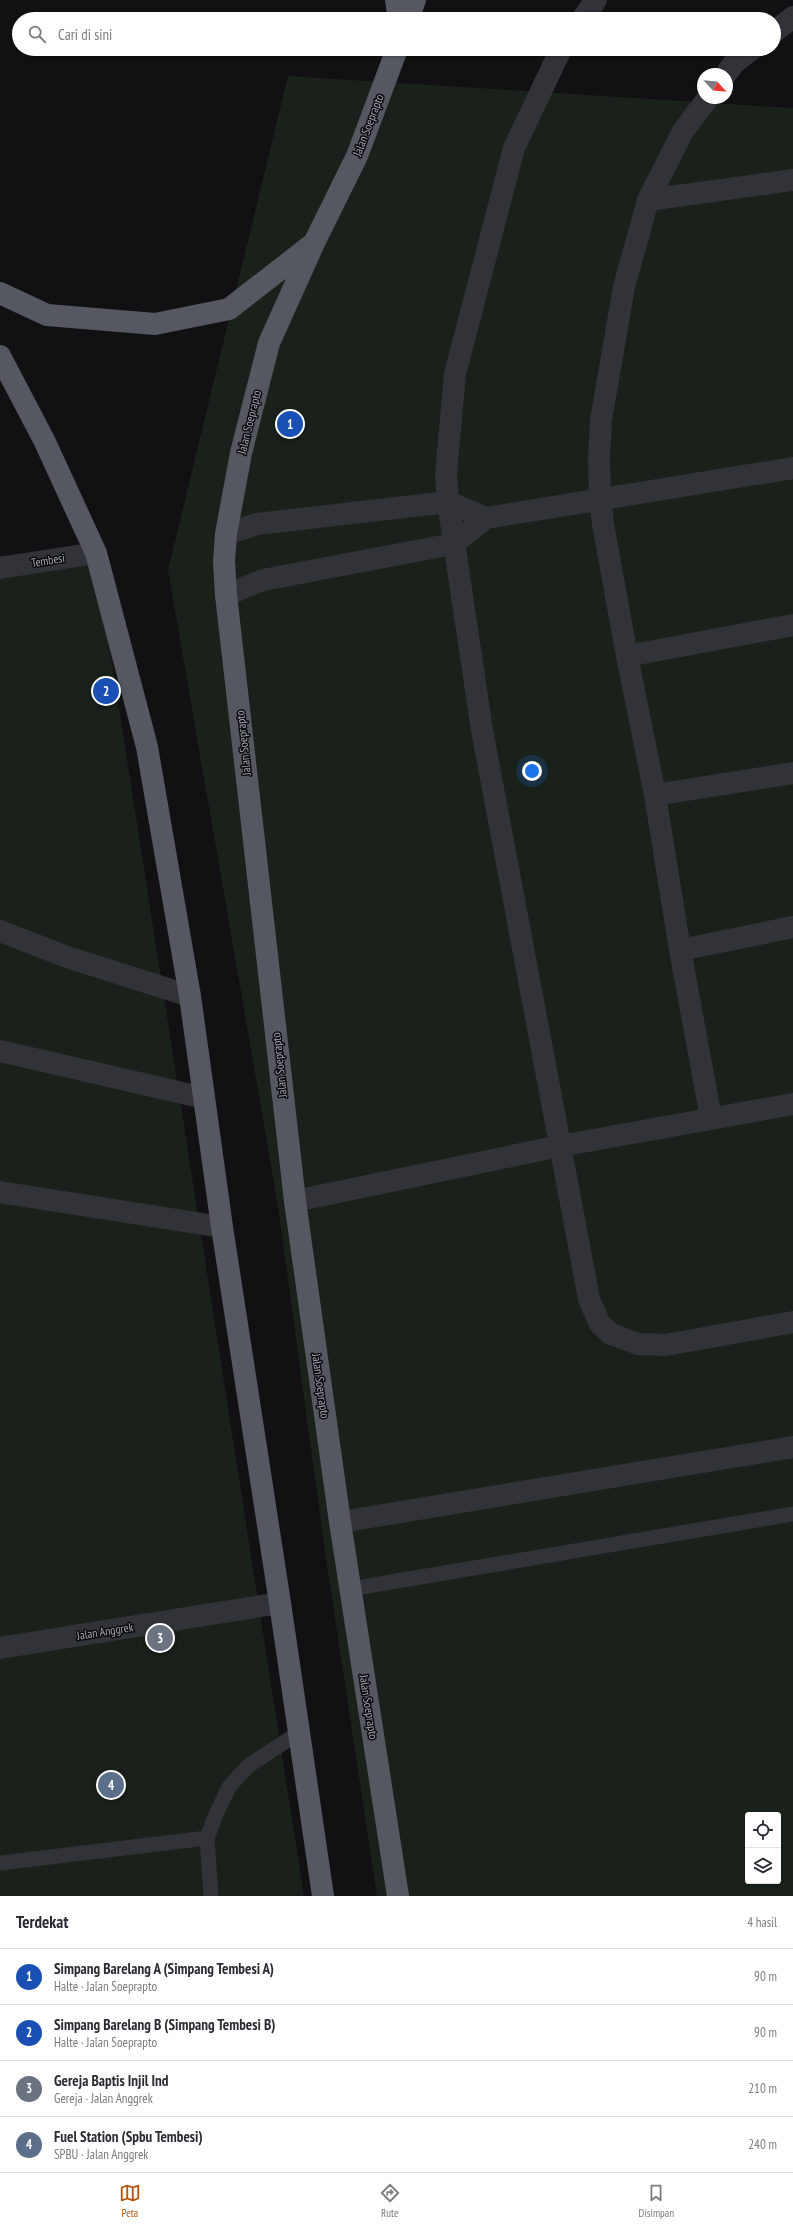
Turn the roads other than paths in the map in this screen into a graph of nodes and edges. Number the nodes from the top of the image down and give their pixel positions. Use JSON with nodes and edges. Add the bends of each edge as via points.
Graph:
{"nodes":[{"id":1,"x":396,"y":0,"type":"edge"},
{"id":2,"x":415,"y":0,"type":"edge"},
{"id":3,"x":596,"y":0,"type":"edge"},
{"id":4,"x":398,"y":12,"type":"edge"},
{"id":5,"x":411,"y":12,"type":"edge"},
{"id":6,"x":587,"y":12,"type":"edge"},
{"id":7,"x":793,"y":17,"type":"edge"},
{"id":8,"x":781,"y":26,"type":"edge"},
{"id":9,"x":394,"y":56,"type":"edge"},
{"id":10,"x":558,"y":56,"type":"edge"},
{"id":11,"x":743,"y":56,"type":"edge"},
{"id":12,"x":730,"y":68,"type":"edge"},
{"id":13,"x":703,"y":104,"type":"edge"},
{"id":14,"x":793,"y":180,"type":"edge"},
{"id":15,"x":648,"y":200,"type":"junction"},
{"id":16,"x":314,"y":243,"type":"junction"},
{"id":17,"x":0,"y":293,"type":"edge"},
{"id":18,"x":0,"y":356,"type":"edge"},
{"id":19,"x":793,"y":468,"type":"edge"},
{"id":20,"x":600,"y":499,"type":"junction"},
{"id":21,"x":448,"y":502,"type":"junction"},
{"id":22,"x":486,"y":518,"type":"junction"},
{"id":23,"x":226,"y":534,"type":"junction"},
{"id":24,"x":453,"y":544,"type":"junction"},
{"id":25,"x":96,"y":553,"type":"junction"},
{"id":26,"x":0,"y":568,"type":"edge"},
{"id":27,"x":226,"y":595,"type":"junction"},
{"id":28,"x":793,"y":625,"type":"edge"},
{"id":29,"x":627,"y":656,"type":"junction"},
{"id":30,"x":793,"y":772,"type":"edge"},
{"id":31,"x":655,"y":795,"type":"junction"},
{"id":32,"x":793,"y":927,"type":"edge"},
{"id":33,"x":0,"y":931,"type":"edge"},
{"id":34,"x":680,"y":950,"type":"junction"},
{"id":35,"x":190,"y":996,"type":"junction"},
{"id":36,"x":0,"y":1051,"type":"edge"},
{"id":37,"x":204,"y":1098,"type":"junction"},
{"id":38,"x":793,"y":1104,"type":"edge"},
{"id":39,"x":711,"y":1118,"type":"junction"},
{"id":40,"x":560,"y":1146,"type":"junction"},
{"id":41,"x":0,"y":1192,"type":"edge"},
{"id":42,"x":295,"y":1201,"type":"junction"},
{"id":43,"x":222,"y":1227,"type":"junction"},
{"id":44,"x":793,"y":1322,"type":"edge"},
{"id":45,"x":793,"y":1447,"type":"edge"},
{"id":46,"x":793,"y":1514,"type":"edge"},
{"id":47,"x":340,"y":1522,"type":"junction"},
{"id":48,"x":350,"y":1589,"type":"junction"},
{"id":49,"x":280,"y":1603,"type":"junction"},
{"id":50,"x":0,"y":1648,"type":"edge"},
{"id":51,"x":300,"y":1732,"type":"junction"},
{"id":52,"x":207,"y":1838,"type":"junction"},
{"id":53,"x":0,"y":1863,"type":"edge"},
{"id":54,"x":211,"y":1896,"type":"edge"},
{"id":55,"x":323,"y":1896,"type":"edge"},
{"id":56,"x":398,"y":1896,"type":"edge"}],
"edges":[{"from":1,"to":4,"type":"highway"},
{"from":2,"to":5,"type":"highway"},
{"from":3,"to":6,"type":"street"},
{"from":7,"to":8,"type":"street"},
{"from":9,"to":16,"type":"highway","name":"Jalan Soeprapto","via":[[357,156]]},
{"from":10,"to":21,"type":"street","via":[[514,148],[455,374],[446,474]]},
{"from":11,"to":12,"type":"street"},
{"from":13,"to":15,"type":"street","via":[[683,131]]},
{"from":14,"to":15,"type":"street"},
{"from":15,"to":20,"type":"street","via":[[624,288],[601,420]]},
{"from":16,"to":17,"type":"highway","name":"Jalan Soeprapto","via":[[229,309],[155,324],[47,315]]},
{"from":16,"to":23,"type":"highway","name":"Jalan Soeprapto","via":[[269,342],[241,453]]},
{"from":18,"to":25,"type":"highway","via":[[44,440]]},
{"from":19,"to":20,"type":"street"},
{"from":20,"to":22,"type":"street"},
{"from":20,"to":29,"type":"street"},
{"from":21,"to":22,"type":"street"},
{"from":21,"to":23,"type":"street","via":[[257,524]]},
{"from":21,"to":24,"type":"street"},
{"from":22,"to":24,"type":"street"},
{"from":23,"to":27,"type":"highway","name":"Jalan Soeprapto"},
{"from":24,"to":27,"type":"street","via":[[263,580]]},
{"from":24,"to":40,"type":"street","via":[[482,730]]},
{"from":25,"to":26,"type":"street","name":"Tembesi"},
{"from":25,"to":35,"type":"highway","via":[[147,747]]},
{"from":27,"to":42,"type":"highway","name":"Jalan Soeprapto"},
{"from":28,"to":29,"type":"street"},
{"from":29,"to":31,"type":"street"},
{"from":30,"to":31,"type":"street"},
{"from":31,"to":34,"type":"street"},
{"from":32,"to":34,"type":"street"},
{"from":33,"to":35,"type":"street","via":[[75,959]]},
{"from":34,"to":39,"type":"street"},
{"from":35,"to":37,"type":"highway"},
{"from":36,"to":37,"type":"street"},
{"from":37,"to":43,"type":"highway"},
{"from":38,"to":39,"type":"street"},
{"from":39,"to":40,"type":"street"},
{"from":40,"to":42,"type":"street"},
{"from":40,"to":44,"type":"street","via":[[589,1299],[600,1324],[611,1334],[638,1344],[666,1344]]},
{"from":41,"to":43,"type":"street"},
{"from":42,"to":47,"type":"highway","name":"Jalan Soeprapto"},
{"from":43,"to":49,"type":"highway"},
{"from":45,"to":47,"type":"street"},
{"from":46,"to":48,"type":"lane"},
{"from":47,"to":48,"type":"highway","name":"Jalan Soeprapto"},
{"from":48,"to":56,"type":"highway","name":"Jalan Soeprapto"},
{"from":49,"to":50,"type":"street","name":"Jalan Anggrek"},
{"from":49,"to":51,"type":"highway"},
{"from":51,"to":52,"type":"lane","via":[[248,1766],[229,1786]]},
{"from":51,"to":55,"type":"highway"},
{"from":52,"to":53,"type":"lane"},
{"from":52,"to":54,"type":"lane"}]}
